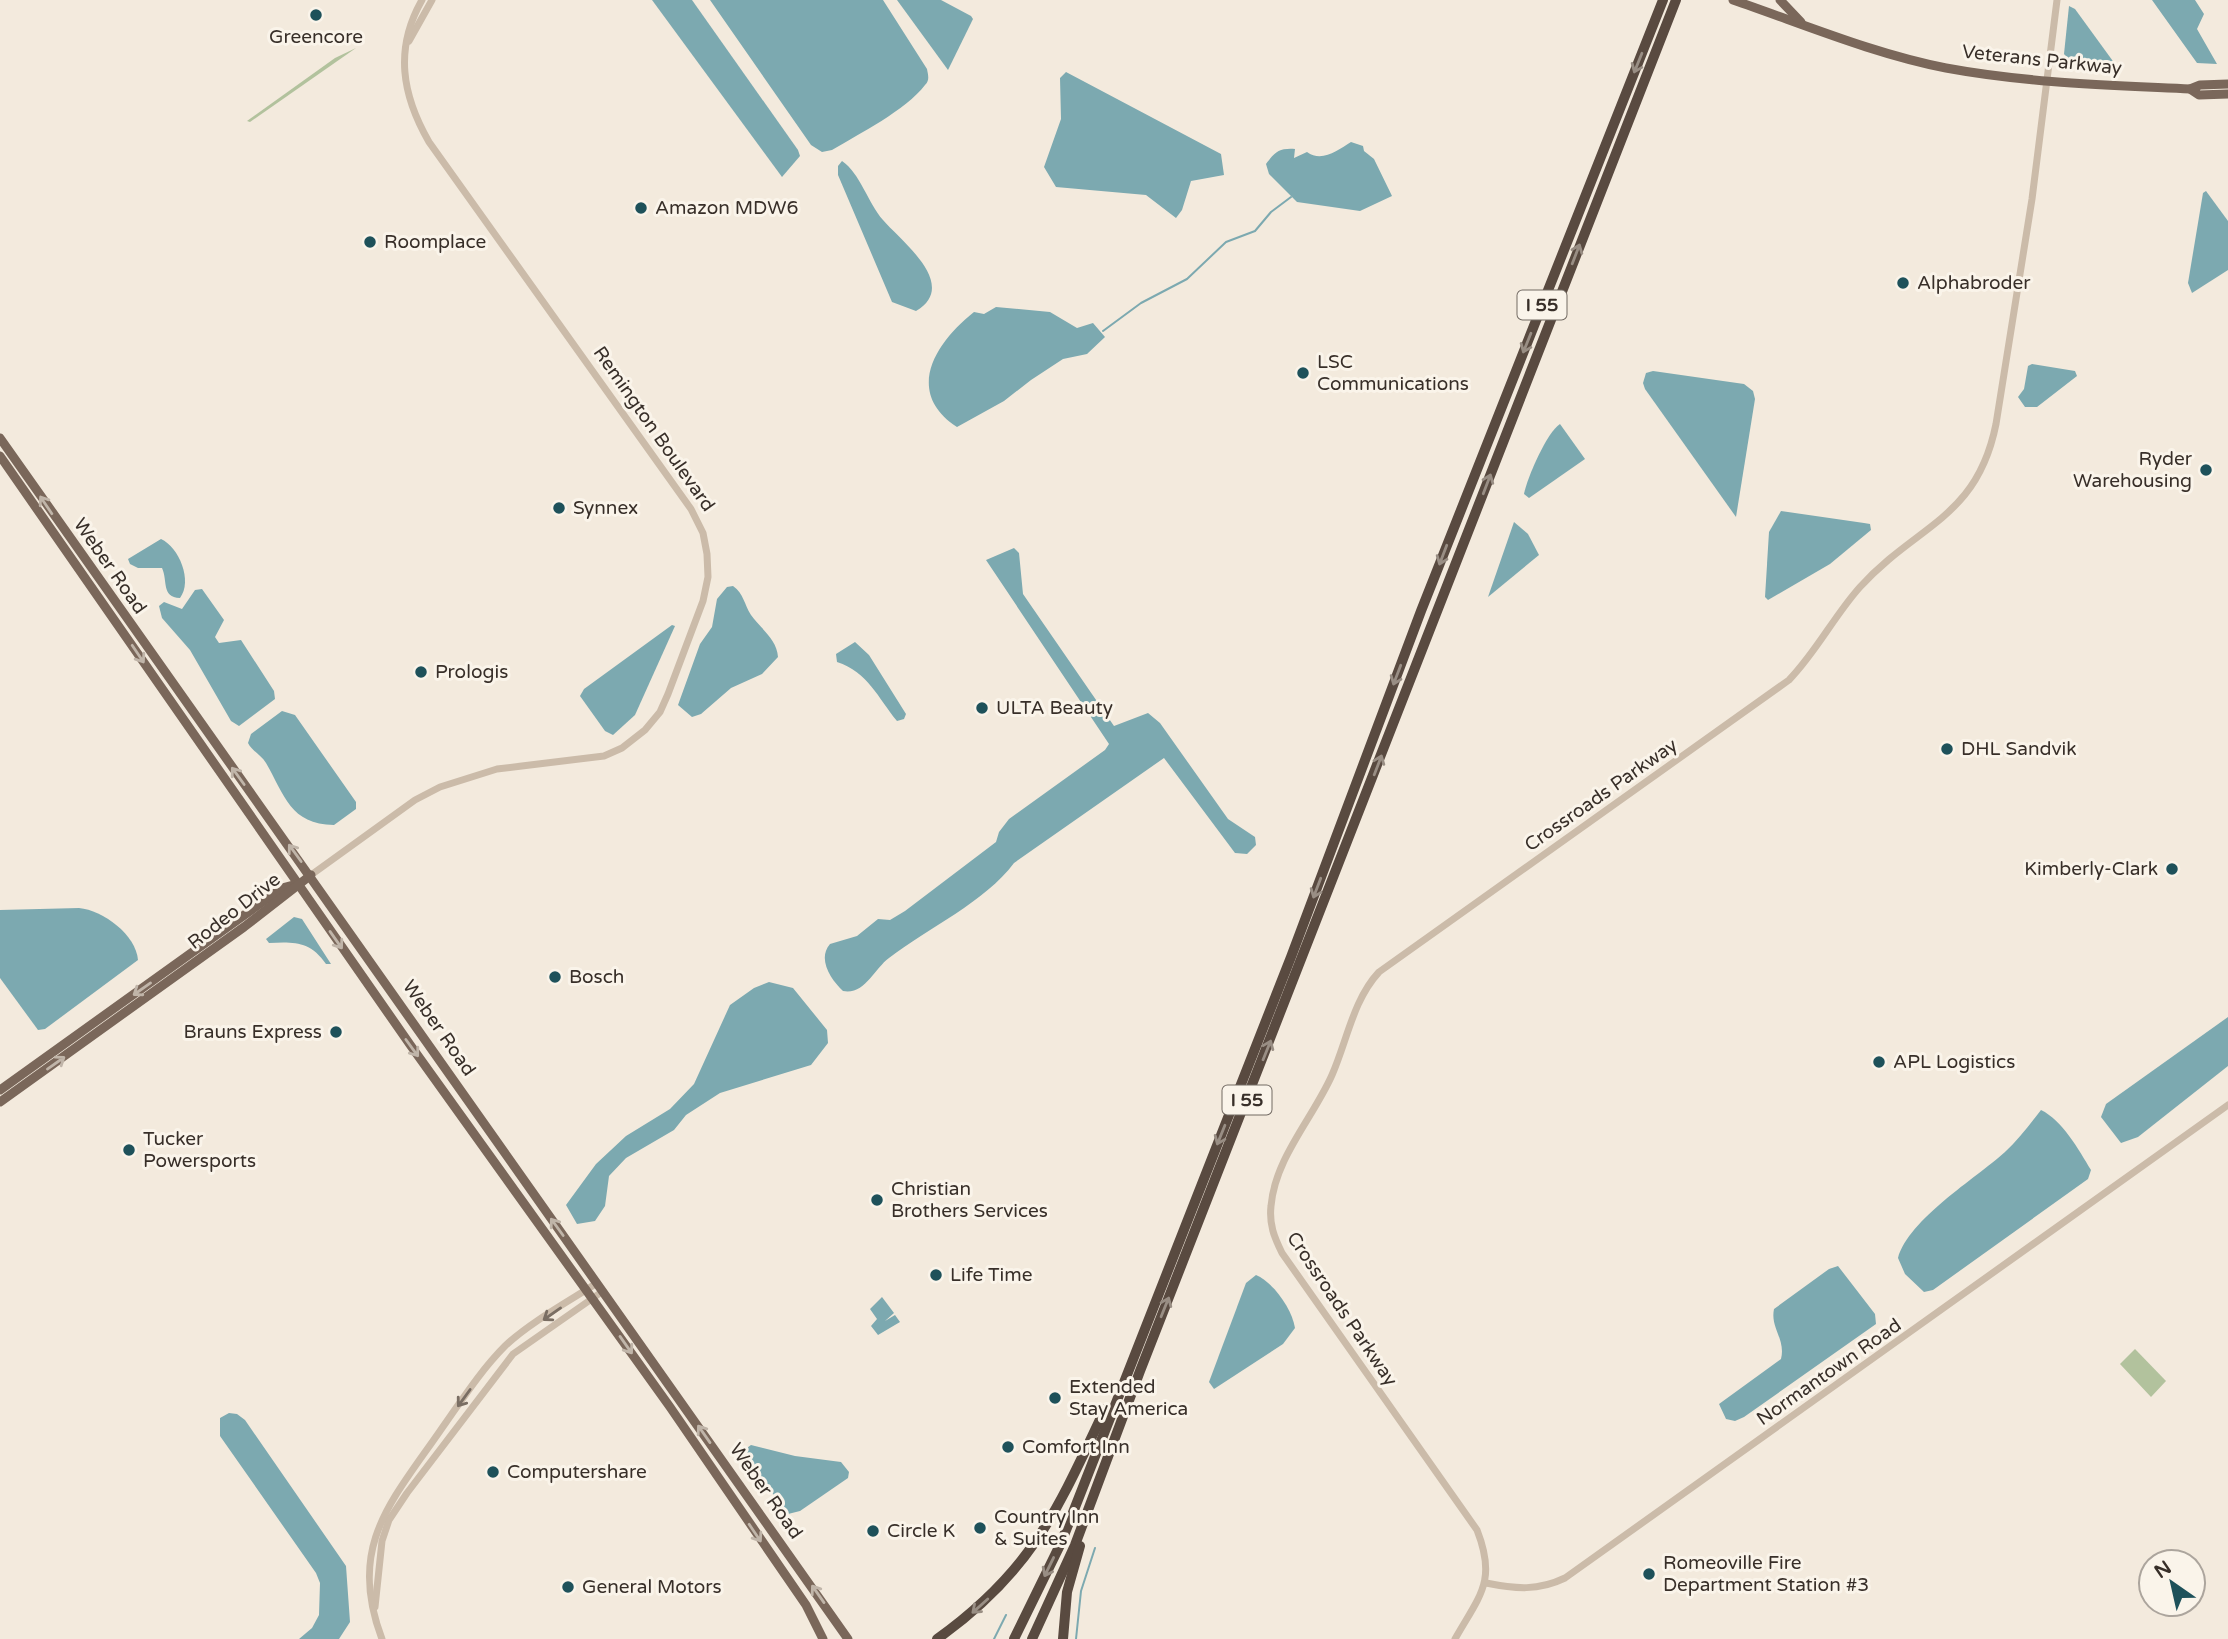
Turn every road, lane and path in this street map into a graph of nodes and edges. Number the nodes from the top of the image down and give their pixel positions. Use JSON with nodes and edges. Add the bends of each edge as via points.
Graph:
{"nodes":[{"id":1,"x":422,"y":0,"type":"edge"},
{"id":2,"x":432,"y":0,"type":"edge"},
{"id":3,"x":1663,"y":0,"type":"edge"},
{"id":4,"x":1676,"y":0,"type":"edge"},
{"id":5,"x":1780,"y":0,"type":"edge"},
{"id":6,"x":2057,"y":0,"type":"edge"},
{"id":7,"x":1739,"y":1,"type":"edge"},
{"id":8,"x":1802,"y":23,"type":"junction"},
{"id":9,"x":406,"y":48,"type":"junction"},
{"id":10,"x":2046,"y":82,"type":"junction"},
{"id":11,"x":2228,"y":84,"type":"edge"},
{"id":12,"x":2190,"y":89,"type":"junction"},
{"id":13,"x":2228,"y":94,"type":"edge"},
{"id":14,"x":0,"y":438,"type":"edge"},
{"id":15,"x":0,"y":456,"type":"edge"},
{"id":16,"x":311,"y":874,"type":"junction"},
{"id":17,"x":297,"y":884,"type":"junction"},
{"id":18,"x":0,"y":1090,"type":"edge"},
{"id":19,"x":0,"y":1102,"type":"edge"},
{"id":20,"x":2228,"y":1105,"type":"edge"},
{"id":21,"x":600,"y":1287,"type":"junction"},
{"id":22,"x":590,"y":1294,"type":"junction"},
{"id":23,"x":1140,"y":1371,"type":"junction"},
{"id":24,"x":1119,"y":1390,"type":"junction"},
{"id":25,"x":1486,"y":1583,"type":"junction"},
{"id":26,"x":382,"y":1639,"type":"edge"},
{"id":27,"x":823,"y":1639,"type":"edge"},
{"id":28,"x":848,"y":1639,"type":"edge"},
{"id":29,"x":937,"y":1639,"type":"edge"},
{"id":30,"x":1014,"y":1639,"type":"edge"},
{"id":31,"x":1032,"y":1639,"type":"edge"},
{"id":32,"x":1063,"y":1639,"type":"edge"},
{"id":33,"x":1455,"y":1639,"type":"edge"}],
"edges":[{"from":1,"to":9,"type":"street","name":"Remington Boulevard"},
{"from":2,"to":9,"type":"street","name":"Remington Boulevard"},
{"from":3,"to":24,"type":"highway","number":"I 55","one_way":true},
{"from":23,"to":4,"type":"highway","number":"I 55","one_way":true},
{"from":5,"to":8,"type":"main road"},
{"from":6,"to":10,"type":"street","name":"Crossroads Parkway"},
{"from":7,"to":8,"type":"main road","name":"Veterans Parkway"},
{"from":8,"to":10,"type":"main road","name":"Veterans Parkway","via":[[1944,67]]},
{"from":9,"to":16,"type":"street","name":"Remington Boulevard","via":[[405,87],[424,133],[691,509],[703,533],[708,577],[660,712],[634,740],[595,759],[497,769],[455,781],[415,800]]},
{"from":10,"to":12,"type":"main road","name":"Veterans Parkway"},
{"from":10,"to":25,"type":"street","name":"Crossroads Parkway","via":[[1991,452],[1973,487],[1950,514],[1863,584],[1811,658],[1789,680],[1378,972],[1363,993],[1332,1074],[1297,1135],[1274,1191],[1271,1225],[1282,1253],[1477,1530],[1487,1563]]},
{"from":11,"to":12,"type":"main road","name":"Veterans Parkway"},
{"from":12,"to":13,"type":"main road","name":"Veterans Parkway","via":[[2199,95]]},
{"from":16,"to":14,"type":"main road","name":"Weber Road","one_way":true,"via":[[198,722]]},
{"from":15,"to":17,"type":"main road","name":"Weber Road","one_way":true},
{"from":16,"to":17,"type":"main road","name":"Remington Boulevard"},
{"from":21,"to":16,"type":"main road","name":"Weber Road","one_way":true},
{"from":17,"to":18,"type":"main road","name":"Rodeo Drive","one_way":true,"via":[[279,890]]},
{"from":19,"to":17,"type":"main road","name":"Rodeo Drive","one_way":true},
{"from":17,"to":22,"type":"main road","name":"Weber Road","one_way":true},
{"from":20,"to":25,"type":"street","name":"Normantown Road","via":[[1565,1578],[1530,1589]]},
{"from":21,"to":22,"type":"street"},
{"from":28,"to":21,"type":"main road","name":"Weber Road","one_way":true},
{"from":22,"to":26,"type":"street","via":[[507,1345],[382,1516],[369,1565],[368,1592]]},
{"from":22,"to":27,"type":"main road","name":"Weber Road","one_way":true,"via":[[806,1605]]},
{"from":23,"to":31,"type":"highway","number":"I 55","via":[[1075,1545]]},
{"from":23,"to":32,"type":"highway","via":[[1087,1520],[1067,1592]]},
{"from":24,"to":29,"type":"highway","one_way":true,"via":[[1031,1550],[977,1610]]},
{"from":24,"to":30,"type":"highway","number":"I 55","one_way":true,"via":[[1061,1543]]},
{"from":25,"to":33,"type":"street"}]}
